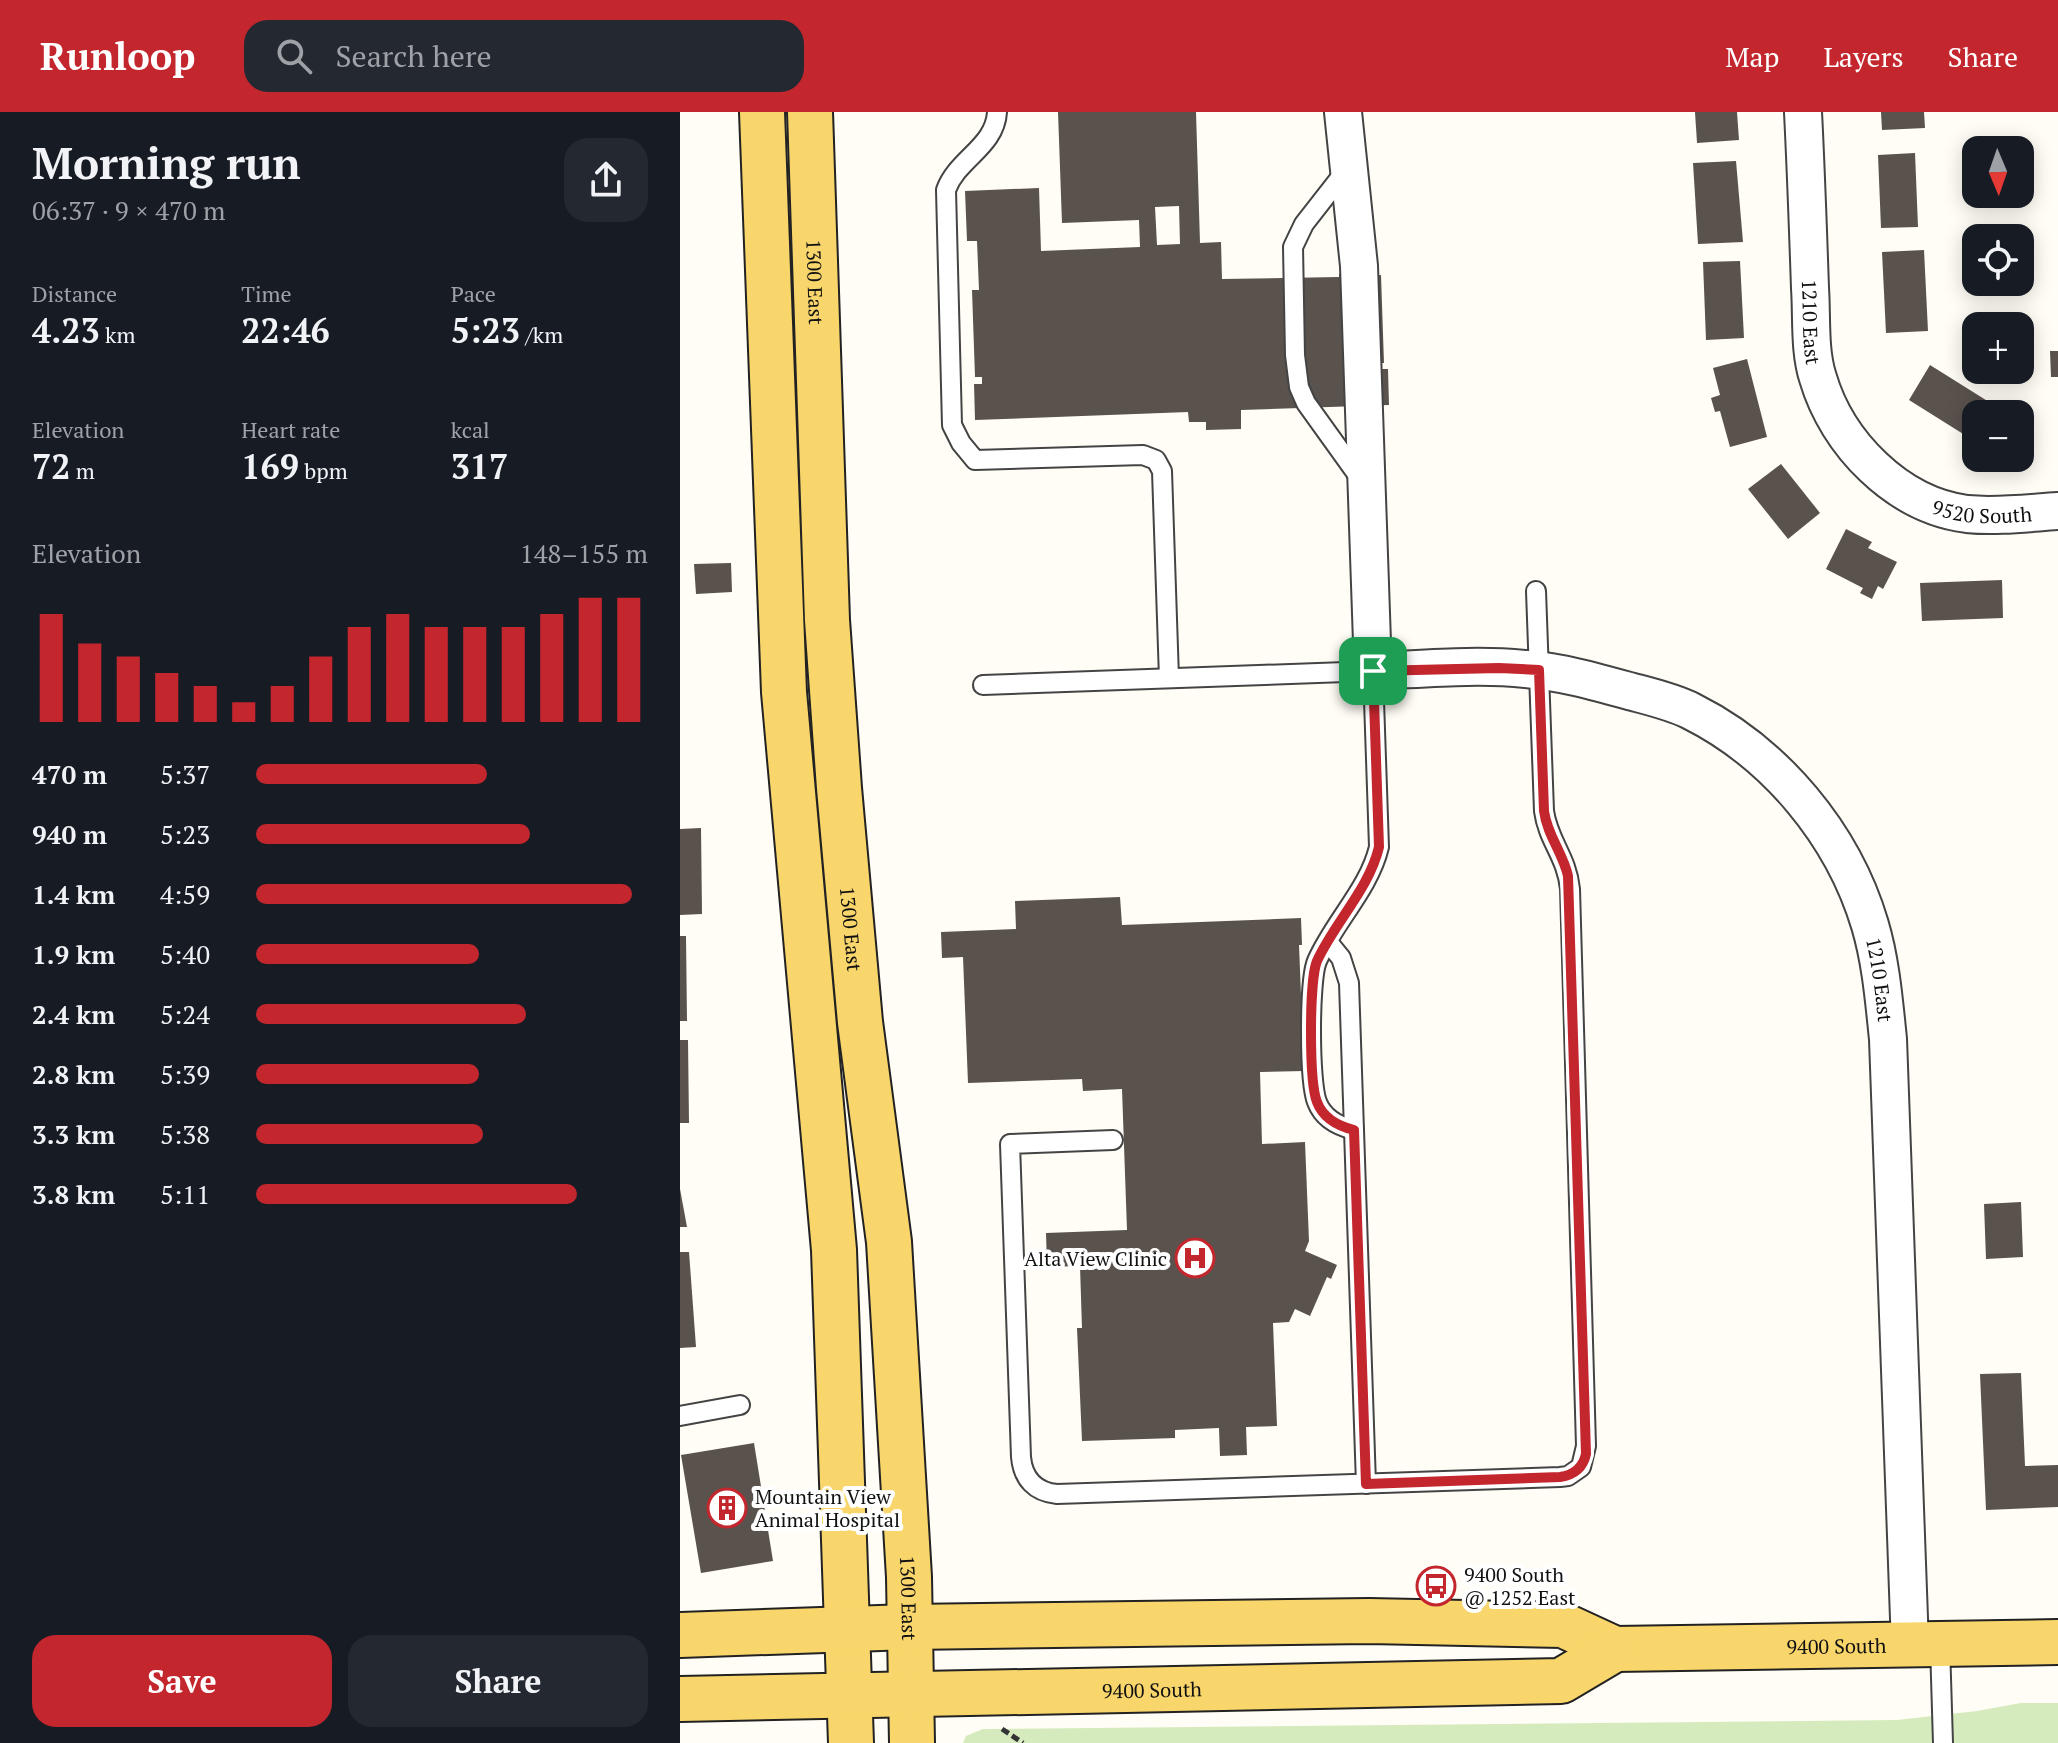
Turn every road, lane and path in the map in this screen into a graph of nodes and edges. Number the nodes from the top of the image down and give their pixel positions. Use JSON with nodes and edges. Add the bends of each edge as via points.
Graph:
{"nodes":[{"id":1,"x":762,"y":112,"type":"edge"},
{"id":2,"x":810,"y":112,"type":"edge"},
{"id":3,"x":997,"y":112,"type":"edge"},
{"id":4,"x":1343,"y":112,"type":"edge"},
{"id":5,"x":1803,"y":112,"type":"edge"},
{"id":6,"x":1349,"y":166,"type":"junction"},
{"id":7,"x":1367,"y":487,"type":"junction"},
{"id":8,"x":1910,"y":494,"type":"joint"},
{"id":9,"x":2058,"y":511,"type":"edge"},
{"id":10,"x":1536,"y":591,"type":"dead end"},
{"id":11,"x":1539,"y":670,"type":"junction"},
{"id":12,"x":1373,"y":671,"type":"junction"},
{"id":13,"x":1169,"y":678,"type":"junction"},
{"id":14,"x":983,"y":685,"type":"dead end"},
{"id":15,"x":1328,"y":942,"type":"junction"},
{"id":16,"x":1354,"y":1130,"type":"junction"},
{"id":17,"x":1113,"y":1140,"type":"dead end"},
{"id":18,"x":740,"y":1405,"type":"dead end"},
{"id":19,"x":680,"y":1416,"type":"edge"},
{"id":20,"x":1366,"y":1484,"type":"junction"},
{"id":21,"x":909,"y":1627,"type":"junction"},
{"id":22,"x":847,"y":1630,"type":"junction"},
{"id":23,"x":680,"y":1635,"type":"edge"},
{"id":24,"x":2058,"y":1642,"type":"edge"},
{"id":25,"x":1925,"y":1645,"type":"junction"},
{"id":26,"x":1615,"y":1649,"type":"junction"},
{"id":27,"x":911,"y":1693,"type":"junction"},
{"id":28,"x":849,"y":1695,"type":"junction"},
{"id":29,"x":680,"y":1699,"type":"edge"},
{"id":30,"x":1002,"y":1729,"type":"dead end"},
{"id":31,"x":851,"y":1743,"type":"edge"},
{"id":32,"x":912,"y":1743,"type":"edge"},
{"id":33,"x":1023,"y":1743,"type":"edge"},
{"id":34,"x":1943,"y":1743,"type":"edge"}],
"edges":[{"from":1,"to":22,"type":"main road","via":[[784,692],[834,1250]]},
{"from":2,"to":21,"type":"main road","name":"1300 East","via":[[828,635],[860,1022],[889,1242]]},
{"from":3,"to":13,"type":"lane","via":[[990,136],[956,170],[946,190],[952,425],[975,460],[1143,455],[1156,460],[1162,471]]},
{"from":4,"to":6,"type":"street"},
{"from":5,"to":8,"type":"street","name":"1210 East","via":[[1817,375],[1831,415],[1855,447]]},
{"from":6,"to":7,"type":"street","via":[[1359,266]]},
{"from":6,"to":7,"type":"lane","via":[[1304,224],[1293,247],[1295,355],[1306,403]]},
{"from":7,"to":12,"type":"street"},
{"from":8,"to":9,"type":"street","name":"9520 South","via":[[1965,514]]},
{"from":10,"to":11,"type":"lane"},
{"from":11,"to":12,"type":"street","name":"1210 East"},
{"from":11,"to":20,"type":"lane","via":[[1544,811],[1570,889],[1586,1454],[1581,1467],[1568,1476]]},
{"from":11,"to":25,"type":"street","name":"1210 East","via":[[1674,704],[1740,741],[1786,781],[1823,829],[1870,924],[1888,1039]]},
{"from":12,"to":13,"type":"lane"},
{"from":12,"to":15,"type":"lane","via":[[1379,847]]},
{"from":13,"to":14,"type":"lane"},
{"from":15,"to":16,"type":"lane","via":[[1341,958],[1349,983]]},
{"from":15,"to":16,"type":"lane","via":[[1311,984],[1315,1093],[1331,1121]]},
{"from":16,"to":20,"type":"lane"},
{"from":17,"to":20,"type":"lane","via":[[1010,1144],[1021,1457],[1030,1483],[1057,1494]]},
{"from":18,"to":19,"type":"lane"},
{"from":21,"to":22,"type":"main road","name":"9400 South"},
{"from":21,"to":26,"type":"main road","name":"9400 South","via":[[1247,1620],[1563,1625]]},
{"from":21,"to":27,"type":"main road","name":"1300 East"},
{"from":22,"to":23,"type":"main road","name":"9400 South"},
{"from":22,"to":28,"type":"main road"},
{"from":24,"to":25,"type":"main road","name":"9400 South"},
{"from":25,"to":26,"type":"main road","name":"9400 South"},
{"from":25,"to":34,"type":"lane"},
{"from":26,"to":27,"type":"main road","name":"9400 South","via":[[1561,1681]]},
{"from":27,"to":28,"type":"main road","name":"9400 South"},
{"from":27,"to":32,"type":"main road","name":"1300 East"},
{"from":28,"to":29,"type":"main road","name":"9400 South"},
{"from":28,"to":31,"type":"main road"},
{"from":30,"to":33,"type":"path"}]}
